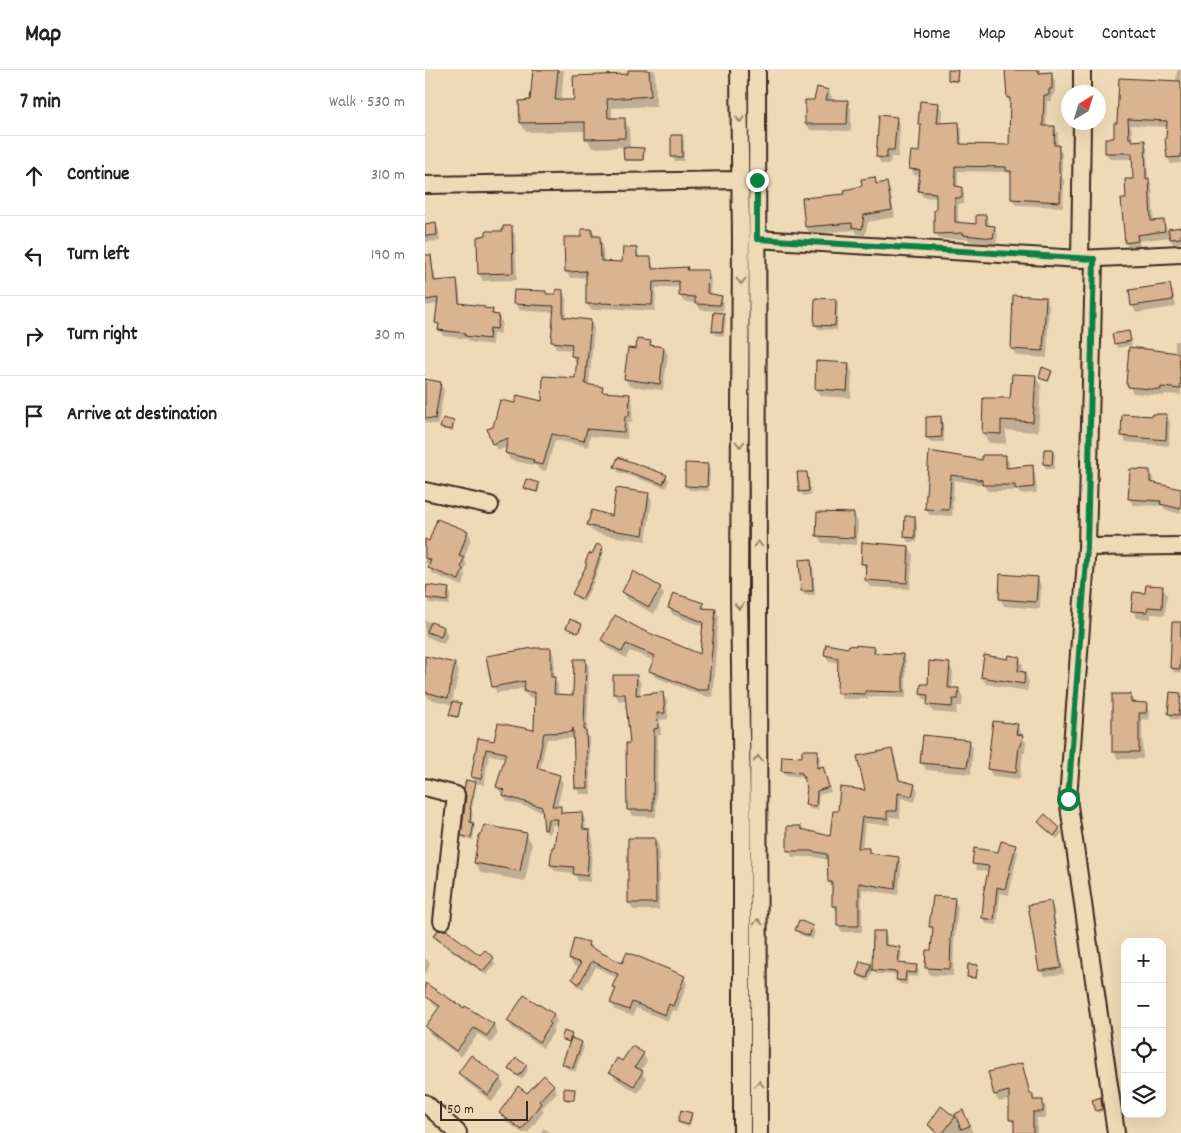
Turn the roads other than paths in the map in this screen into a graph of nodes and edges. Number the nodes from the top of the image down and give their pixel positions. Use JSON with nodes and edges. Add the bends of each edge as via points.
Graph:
{"nodes":[{"id":1,"x":739,"y":70,"type":"edge"},
{"id":2,"x":757,"y":70,"type":"edge"},
{"id":3,"x":1082,"y":70,"type":"edge"},
{"id":4,"x":1082,"y":85,"type":"edge"},
{"id":5,"x":1082,"y":130,"type":"edge"},
{"id":6,"x":740,"y":180,"type":"junction"},
{"id":7,"x":425,"y":185,"type":"edge"},
{"id":8,"x":757,"y":239,"type":"junction"},
{"id":9,"x":1181,"y":254,"type":"edge"},
{"id":10,"x":1087,"y":259,"type":"junction"},
{"id":11,"x":740,"y":420,"type":"junction"},
{"id":12,"x":758,"y":422,"type":"junction"},
{"id":13,"x":425,"y":491,"type":"edge"},
{"id":14,"x":490,"y":505,"type":"dead end"},
{"id":15,"x":1181,"y":546,"type":"edge"},
{"id":16,"x":1087,"y":547,"type":"junction"},
{"id":17,"x":425,"y":787,"type":"edge"},
{"id":18,"x":442,"y":921,"type":"dead end"},
{"id":19,"x":425,"y":1103,"type":"edge"},
{"id":20,"x":458,"y":1133,"type":"edge"},
{"id":21,"x":742,"y":1133,"type":"edge"},
{"id":22,"x":759,"y":1133,"type":"edge"},
{"id":23,"x":1116,"y":1133,"type":"edge"}],
"edges":[{"from":1,"to":6,"type":"street","one_way":true},
{"from":2,"to":8,"type":"street"},
{"from":3,"to":4,"type":"street"},
{"from":5,"to":10,"type":"street"},
{"from":6,"to":7,"type":"street"},
{"from":6,"to":11,"type":"street","one_way":true},
{"from":8,"to":10,"type":"street"},
{"from":8,"to":12,"type":"street"},
{"from":9,"to":10,"type":"street"},
{"from":10,"to":16,"type":"street"},
{"from":11,"to":12,"type":"street"},
{"from":11,"to":21,"type":"street","one_way":true},
{"from":22,"to":12,"type":"street","one_way":true},
{"from":13,"to":14,"type":"street"},
{"from":15,"to":16,"type":"street"},
{"from":16,"to":23,"type":"street","via":[[1068,799]]},
{"from":17,"to":18,"type":"street","via":[[456,796]]},
{"from":19,"to":20,"type":"street"}]}
